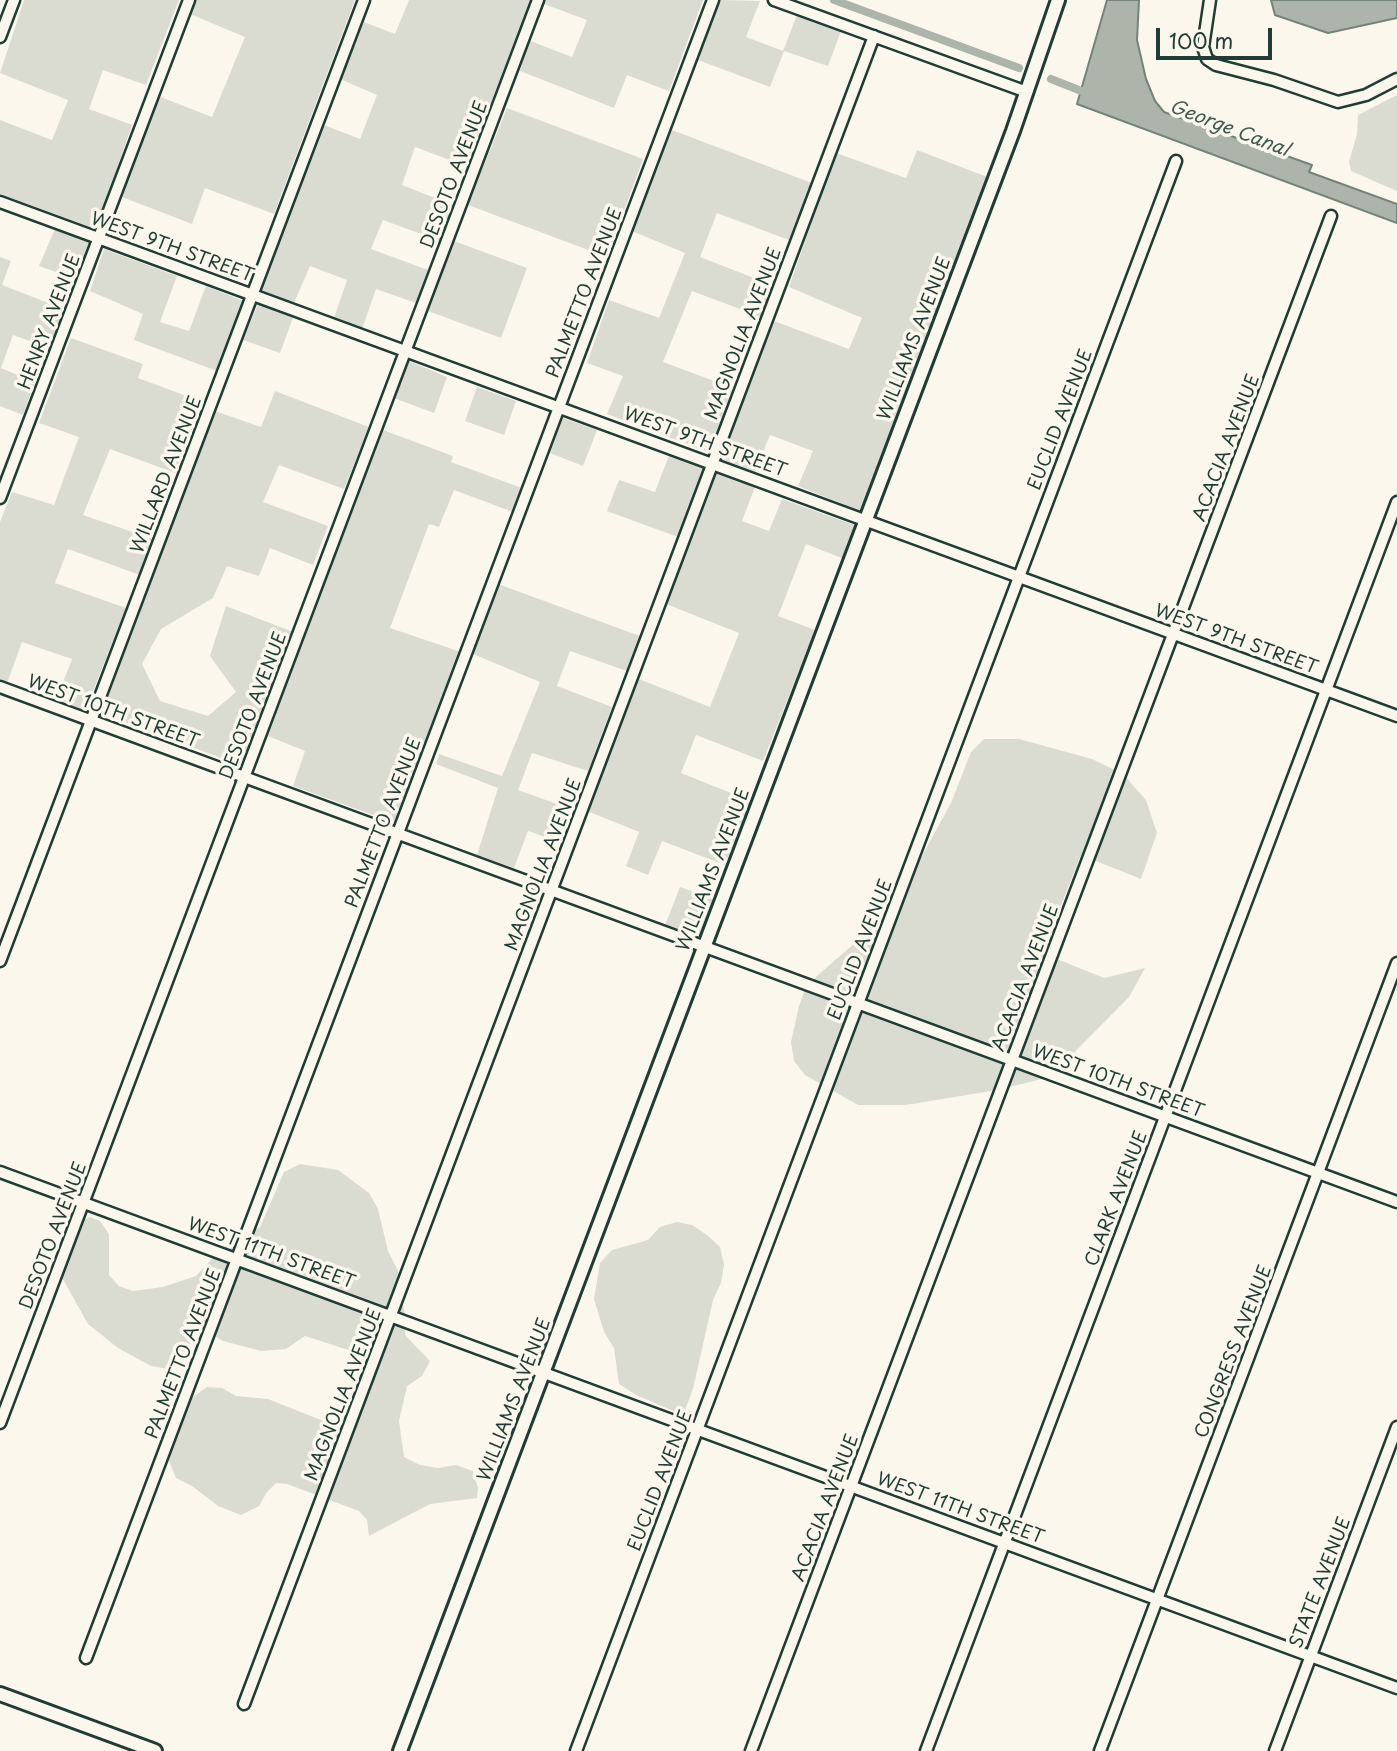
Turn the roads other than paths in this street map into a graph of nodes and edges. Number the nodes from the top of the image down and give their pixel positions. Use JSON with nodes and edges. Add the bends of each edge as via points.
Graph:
{"nodes":[{"id":1,"x":14,"y":0,"type":"edge"},
{"id":2,"x":189,"y":0,"type":"edge"},
{"id":3,"x":364,"y":0,"type":"edge"},
{"id":4,"x":538,"y":0,"type":"edge"},
{"id":5,"x":713,"y":0,"type":"edge"},
{"id":6,"x":774,"y":0,"type":"edge"},
{"id":7,"x":1058,"y":0,"type":"edge"},
{"id":8,"x":1210,"y":0,"type":"edge"},
{"id":9,"x":874,"y":36,"type":"junction"},
{"id":10,"x":0,"y":37,"type":"edge"},
{"id":11,"x":1397,"y":79,"type":"edge"},
{"id":12,"x":1027,"y":92,"type":"junction"},
{"id":13,"x":1176,"y":161,"type":"dead end"},
{"id":14,"x":0,"y":202,"type":"edge"},
{"id":15,"x":1331,"y":216,"type":"dead end"},
{"id":16,"x":99,"y":238,"type":"junction"},
{"id":17,"x":253,"y":294,"type":"junction"},
{"id":18,"x":405,"y":350,"type":"junction"},
{"id":19,"x":559,"y":406,"type":"junction"},
{"id":20,"x":713,"y":462,"type":"junction"},
{"id":21,"x":0,"y":498,"type":"edge"},
{"id":22,"x":1397,"y":502,"type":"edge"},
{"id":23,"x":866,"y":518,"type":"junction"},
{"id":24,"x":1020,"y":576,"type":"junction"},
{"id":25,"x":1173,"y":633,"type":"junction"},
{"id":26,"x":0,"y":687,"type":"edge"},
{"id":27,"x":1326,"y":690,"type":"junction"},
{"id":28,"x":1397,"y":716,"type":"edge"},
{"id":29,"x":91,"y":720,"type":"junction"},
{"id":30,"x":244,"y":776,"type":"junction"},
{"id":31,"x":398,"y":833,"type":"junction"},
{"id":32,"x":551,"y":889,"type":"junction"},
{"id":33,"x":705,"y":944,"type":"junction"},
{"id":34,"x":0,"y":961,"type":"edge"},
{"id":35,"x":1397,"y":964,"type":"edge"},
{"id":36,"x":858,"y":1001,"type":"junction"},
{"id":37,"x":1012,"y":1059,"type":"junction"},
{"id":38,"x":1165,"y":1116,"type":"junction"},
{"id":39,"x":0,"y":1172,"type":"edge"},
{"id":40,"x":1318,"y":1173,"type":"junction"},
{"id":41,"x":1397,"y":1202,"type":"edge"},
{"id":42,"x":83,"y":1203,"type":"junction"},
{"id":43,"x":237,"y":1259,"type":"junction"},
{"id":44,"x":391,"y":1315,"type":"junction"},
{"id":45,"x":545,"y":1371,"type":"junction"},
{"id":46,"x":0,"y":1423,"type":"edge"},
{"id":47,"x":1397,"y":1427,"type":"edge"},
{"id":48,"x":698,"y":1428,"type":"junction"},
{"id":49,"x":851,"y":1485,"type":"junction"},
{"id":50,"x":1004,"y":1542,"type":"junction"},
{"id":51,"x":1157,"y":1599,"type":"junction"},
{"id":52,"x":1311,"y":1656,"type":"junction"},
{"id":53,"x":86,"y":1658,"type":"dead end"},
{"id":54,"x":1397,"y":1688,"type":"edge"},
{"id":55,"x":0,"y":1694,"type":"edge"},
{"id":56,"x":243,"y":1704,"type":"dead end"},
{"id":57,"x":155,"y":1751,"type":"edge"},
{"id":58,"x":400,"y":1751,"type":"edge"},
{"id":59,"x":576,"y":1751,"type":"edge"},
{"id":60,"x":751,"y":1751,"type":"edge"},
{"id":61,"x":926,"y":1751,"type":"edge"},
{"id":62,"x":1100,"y":1751,"type":"edge"},
{"id":63,"x":1275,"y":1751,"type":"edge"}],
"edges":[{"from":1,"to":10,"type":"street"},
{"from":2,"to":16,"type":"street","name":"HENRY AVENUE"},
{"from":3,"to":17,"type":"street","name":"WILLARD AVENUE"},
{"from":4,"to":18,"type":"street","name":"DESOTO AVENUE"},
{"from":5,"to":19,"type":"street","name":"PALMETTO AVENUE"},
{"from":6,"to":9,"type":"street"},
{"from":7,"to":12,"type":"street","name":"WILLIAMS AVENUE"},
{"from":8,"to":11,"type":"street","via":[[1203,47],[1207,59],[1216,65],[1338,102],[1366,95]]},
{"from":9,"to":12,"type":"street"},
{"from":9,"to":20,"type":"street","name":"MAGNOLIA AVENUE"},
{"from":12,"to":23,"type":"street","name":"WILLIAMS AVENUE"},
{"from":13,"to":24,"type":"street","name":"EUCLID AVENUE"},
{"from":14,"to":16,"type":"street","name":"WEST 9TH STREET"},
{"from":15,"to":25,"type":"street","name":"ACACIA AVENUE"},
{"from":16,"to":17,"type":"street","name":"WEST 9TH STREET"},
{"from":16,"to":21,"type":"street","name":"HENRY AVENUE"},
{"from":17,"to":18,"type":"street","name":"WEST 9TH STREET"},
{"from":17,"to":29,"type":"street","name":"WILLARD AVENUE"},
{"from":18,"to":19,"type":"street","name":"WEST 9TH STREET"},
{"from":18,"to":30,"type":"street","name":"DESOTO AVENUE"},
{"from":19,"to":20,"type":"street","name":"WEST 9TH STREET"},
{"from":19,"to":31,"type":"street","name":"PALMETTO AVENUE"},
{"from":20,"to":23,"type":"street","name":"WEST 9TH STREET"},
{"from":20,"to":32,"type":"street","name":"MAGNOLIA AVENUE"},
{"from":22,"to":27,"type":"street","name":"CLARK AVENUE"},
{"from":23,"to":24,"type":"street","name":"WEST 9TH STREET"},
{"from":23,"to":33,"type":"street","name":"WILLIAMS AVENUE"},
{"from":24,"to":25,"type":"street","name":"WEST 9TH STREET"},
{"from":24,"to":36,"type":"street","name":"EUCLID AVENUE"},
{"from":25,"to":27,"type":"street","name":"WEST 9TH STREET"},
{"from":25,"to":37,"type":"street","name":"ACACIA AVENUE"},
{"from":26,"to":29,"type":"street","name":"WEST 10TH STREET"},
{"from":27,"to":28,"type":"street","name":"WEST 9TH STREET"},
{"from":27,"to":38,"type":"street","name":"CLARK AVENUE"},
{"from":29,"to":30,"type":"street","name":"WEST 10TH STREET"},
{"from":29,"to":34,"type":"street","name":"WILLARD AVENUE"},
{"from":30,"to":31,"type":"street","name":"WEST 10TH STREET"},
{"from":30,"to":42,"type":"street","name":"DESOTO AVENUE"},
{"from":31,"to":32,"type":"street","name":"WEST 10TH STREET"},
{"from":31,"to":43,"type":"street","name":"PALMETTO AVENUE"},
{"from":32,"to":33,"type":"street","name":"WEST 10TH STREET"},
{"from":32,"to":44,"type":"street","name":"MAGNOLIA AVENUE"},
{"from":33,"to":36,"type":"street","name":"WEST 10TH STREET"},
{"from":33,"to":45,"type":"street","name":"WILLIAMS AVENUE"},
{"from":35,"to":40,"type":"street","name":"CONGRESS AVENUE"},
{"from":36,"to":37,"type":"street","name":"WEST 10TH STREET"},
{"from":36,"to":48,"type":"street","name":"EUCLID AVENUE"},
{"from":37,"to":38,"type":"street","name":"WEST 10TH STREET"},
{"from":37,"to":49,"type":"street","name":"ACACIA AVENUE"},
{"from":38,"to":40,"type":"street","name":"WEST 10TH STREET"},
{"from":38,"to":50,"type":"street","name":"CLARK AVENUE"},
{"from":39,"to":42,"type":"street","name":"WEST 11TH STREET"},
{"from":40,"to":41,"type":"street","name":"WEST 10TH STREET"},
{"from":40,"to":51,"type":"street","name":"CONGRESS AVENUE"},
{"from":42,"to":43,"type":"street","name":"WEST 11TH STREET"},
{"from":42,"to":46,"type":"street","name":"DESOTO AVENUE"},
{"from":43,"to":44,"type":"street","name":"WEST 11TH STREET"},
{"from":43,"to":53,"type":"street","name":"PALMETTO AVENUE"},
{"from":44,"to":45,"type":"street","name":"WEST 11TH STREET"},
{"from":44,"to":56,"type":"street","name":"MAGNOLIA AVENUE"},
{"from":45,"to":48,"type":"street","name":"WEST 11TH STREET"},
{"from":45,"to":58,"type":"street","name":"WILLIAMS AVENUE"},
{"from":47,"to":52,"type":"street","name":"STATE AVENUE"},
{"from":48,"to":49,"type":"street","name":"WEST 11TH STREET"},
{"from":48,"to":59,"type":"street","name":"EUCLID AVENUE"},
{"from":49,"to":50,"type":"street","name":"WEST 11TH STREET"},
{"from":49,"to":60,"type":"street","name":"ACACIA AVENUE"},
{"from":50,"to":51,"type":"street","name":"WEST 11TH STREET"},
{"from":50,"to":61,"type":"street","name":"CLARK AVENUE"},
{"from":51,"to":52,"type":"street","name":"WEST 11TH STREET"},
{"from":51,"to":62,"type":"street","name":"CONGRESS AVENUE"},
{"from":52,"to":54,"type":"street","name":"WEST 11TH STREET"},
{"from":52,"to":63,"type":"street","name":"STATE AVENUE"},
{"from":55,"to":57,"type":"street"}]}
